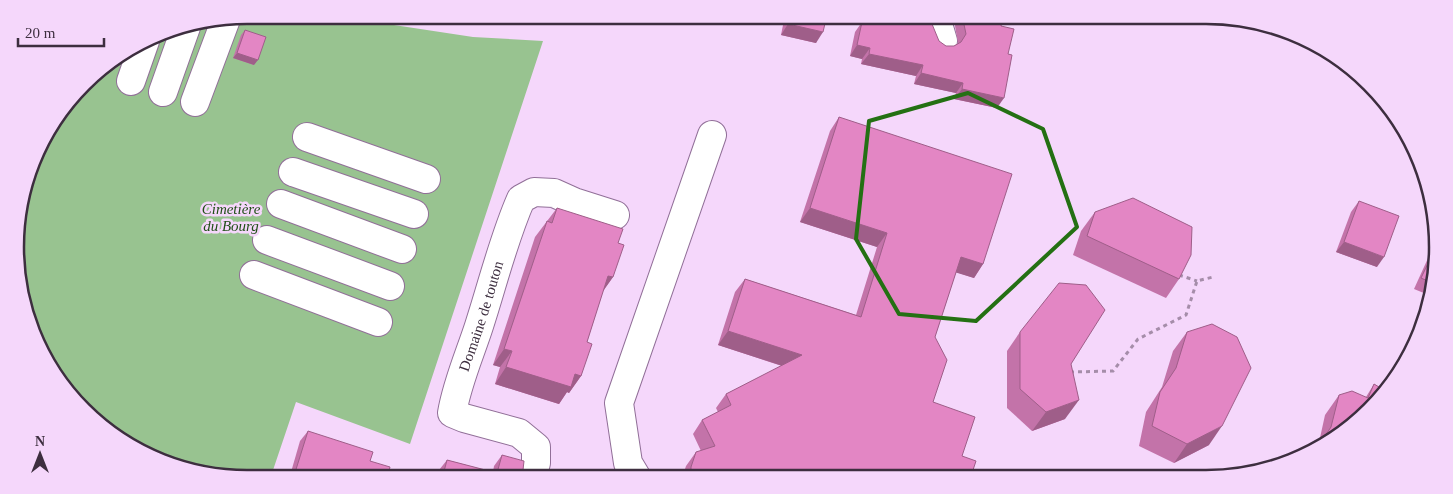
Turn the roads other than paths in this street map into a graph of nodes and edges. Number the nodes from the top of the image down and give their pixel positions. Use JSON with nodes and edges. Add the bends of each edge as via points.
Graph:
{"nodes":[{"id":1,"x":938,"y":24,"type":"edge"},
{"id":2,"x":224,"y":25,"type":"edge"},
{"id":3,"x":184,"y":33,"type":"edge"},
{"id":4,"x":943,"y":42,"type":"edge"},
{"id":5,"x":142,"y":50,"type":"edge"},
{"id":6,"x":131,"y":81,"type":"dead end"},
{"id":7,"x":163,"y":92,"type":"dead end"},
{"id":8,"x":195,"y":102,"type":"dead end"},
{"id":9,"x":712,"y":135,"type":"dead end"},
{"id":10,"x":307,"y":137,"type":"dead end"},
{"id":11,"x":293,"y":172,"type":"dead end"},
{"id":12,"x":426,"y":179,"type":"dead end"},
{"id":13,"x":281,"y":204,"type":"dead end"},
{"id":14,"x":414,"y":214,"type":"dead end"},
{"id":15,"x":615,"y":215,"type":"dead end"},
{"id":16,"x":267,"y":240,"type":"dead end"},
{"id":17,"x":402,"y":249,"type":"dead end"},
{"id":18,"x":254,"y":275,"type":"dead end"},
{"id":19,"x":390,"y":286,"type":"dead end"},
{"id":20,"x":378,"y":322,"type":"dead end"},
{"id":21,"x":534,"y":470,"type":"edge"},
{"id":22,"x":632,"y":470,"type":"edge"}],
"edges":[{"from":1,"to":4,"type":"street"},
{"from":2,"to":8,"type":"street"},
{"from":3,"to":7,"type":"street"},
{"from":5,"to":6,"type":"street"},
{"from":9,"to":22,"type":"street","via":[[619,403],[628,464]]},
{"from":10,"to":12,"type":"street"},
{"from":11,"to":14,"type":"street"},
{"from":13,"to":17,"type":"street"},
{"from":15,"to":21,"type":"street","name":"Domaine de touton","via":[[554,193],[534,192],[521,199],[455,396],[452,413],[518,433],[536,447]]},
{"from":16,"to":19,"type":"street"},
{"from":18,"to":20,"type":"street"}]}
